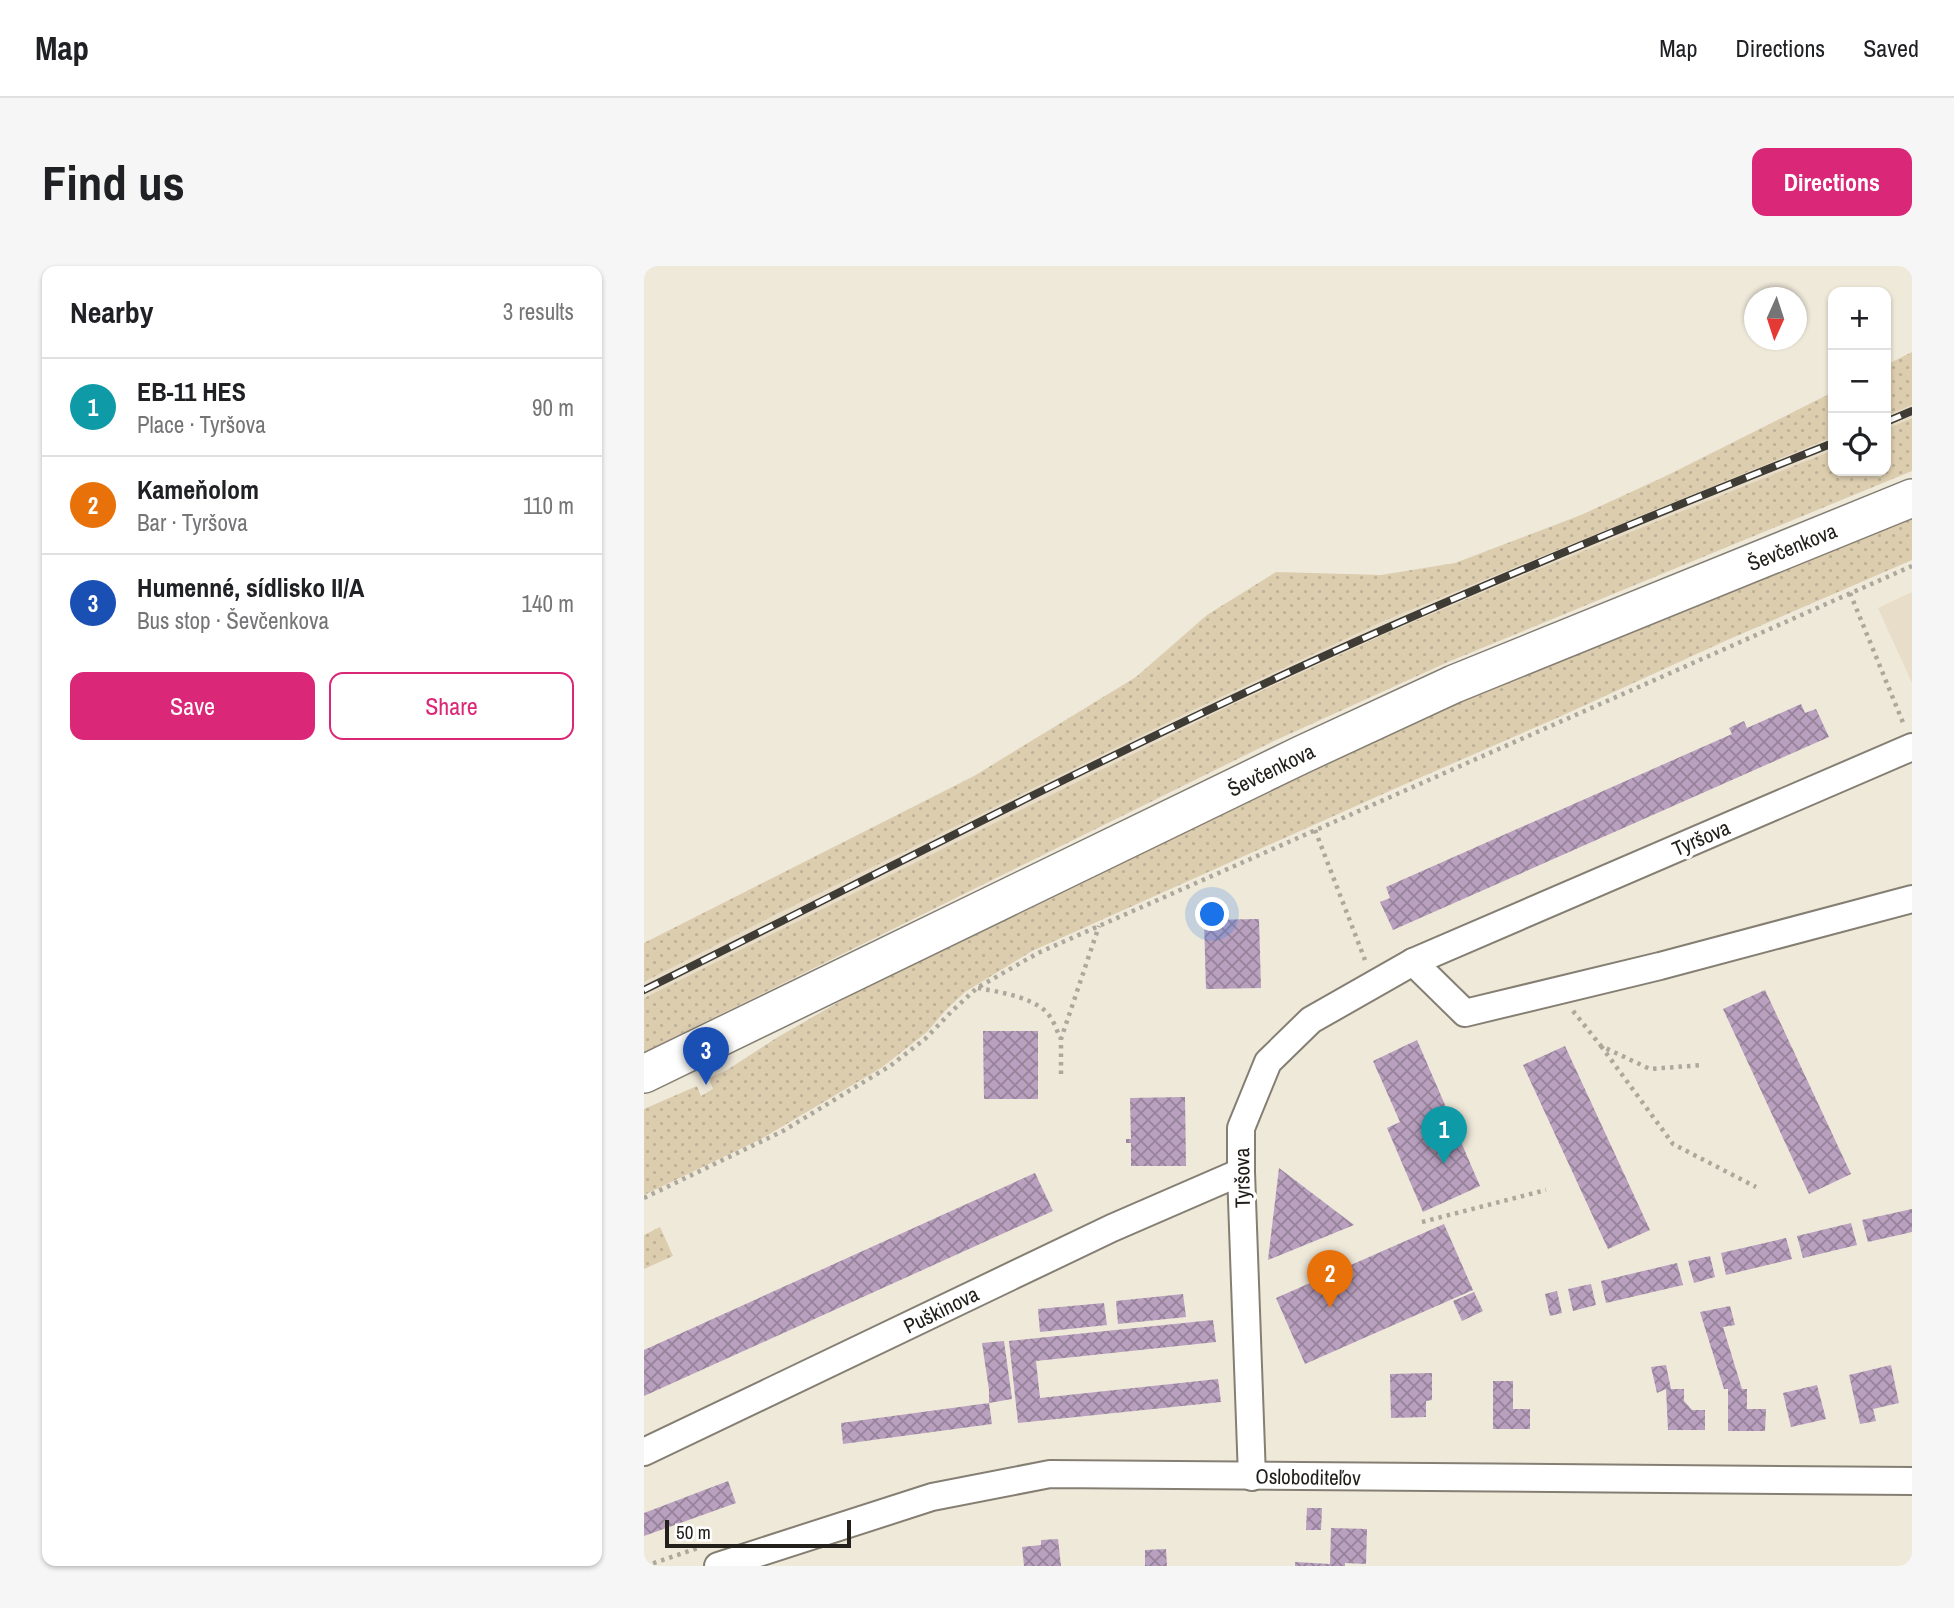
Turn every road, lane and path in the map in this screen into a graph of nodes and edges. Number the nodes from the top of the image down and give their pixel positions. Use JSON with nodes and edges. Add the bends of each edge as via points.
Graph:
{"nodes":[{"id":1,"x":1912,"y":498,"type":"edge"},
{"id":2,"x":1912,"y":566,"type":"edge"},
{"id":3,"x":1850,"y":593,"type":"junction"},
{"id":4,"x":1909,"y":740,"type":"edge"},
{"id":5,"x":1315,"y":830,"type":"junction"},
{"id":6,"x":1912,"y":899,"type":"edge"},
{"id":7,"x":1099,"y":925,"type":"junction"},
{"id":8,"x":1413,"y":962,"type":"junction"},
{"id":9,"x":1374,"y":984,"type":"junction"},
{"id":10,"x":977,"y":988,"type":"junction"},
{"id":11,"x":1557,"y":991,"type":"junction"},
{"id":12,"x":1061,"y":1039,"type":"junction"},
{"id":13,"x":1601,"y":1046,"type":"junction"},
{"id":14,"x":1703,"y":1065,"type":"dead end"},
{"id":15,"x":644,"y":1074,"type":"edge"},
{"id":16,"x":1061,"y":1074,"type":"dead end"},
{"id":17,"x":1241,"y":1172,"type":"junction"},
{"id":18,"x":1756,"y":1187,"type":"dead end"},
{"id":19,"x":1546,"y":1190,"type":"dead end"},
{"id":20,"x":644,"y":1198,"type":"edge"},
{"id":21,"x":1422,"y":1222,"type":"dead end"},
{"id":22,"x":644,"y":1452,"type":"edge"},
{"id":23,"x":1252,"y":1477,"type":"junction"},
{"id":24,"x":1912,"y":1481,"type":"edge"},
{"id":25,"x":718,"y":1566,"type":"edge"}],
"edges":[{"from":1,"to":15,"type":"main road","name":"Ševčenkova","via":[[1454,684]]},
{"from":2,"to":3,"type":"path"},
{"from":3,"to":4,"type":"path"},
{"from":3,"to":5,"type":"path"},
{"from":4,"to":8,"type":"street","name":"Tyršova"},
{"from":5,"to":7,"type":"path"},
{"from":5,"to":9,"type":"path"},
{"from":6,"to":11,"type":"street"},
{"from":7,"to":10,"type":"path"},
{"from":7,"to":12,"type":"path"},
{"from":8,"to":9,"type":"street","name":"Tyršova"},
{"from":8,"to":11,"type":"street","via":[[1465,1013]]},
{"from":9,"to":17,"type":"street","name":"Tyršova","via":[[1311,1020],[1268,1062],[1241,1128]]},
{"from":10,"to":12,"type":"path","via":[[1013,995],[1043,1009]]},
{"from":10,"to":20,"type":"path","via":[[925,1040],[890,1066],[783,1132]]},
{"from":11,"to":13,"type":"path"},
{"from":12,"to":16,"type":"path"},
{"from":13,"to":14,"type":"path","via":[[1650,1069]]},
{"from":13,"to":18,"type":"path","via":[[1673,1144]]},
{"from":17,"to":22,"type":"street","name":"Puškinova","via":[[1112,1228]]},
{"from":17,"to":23,"type":"street","name":"Tyršova"},
{"from":19,"to":21,"type":"path"},
{"from":23,"to":24,"type":"street","name":"Osloboditeľov"},
{"from":23,"to":25,"type":"street","name":"Osloboditeľov","via":[[1050,1474],[932,1497]]}]}
